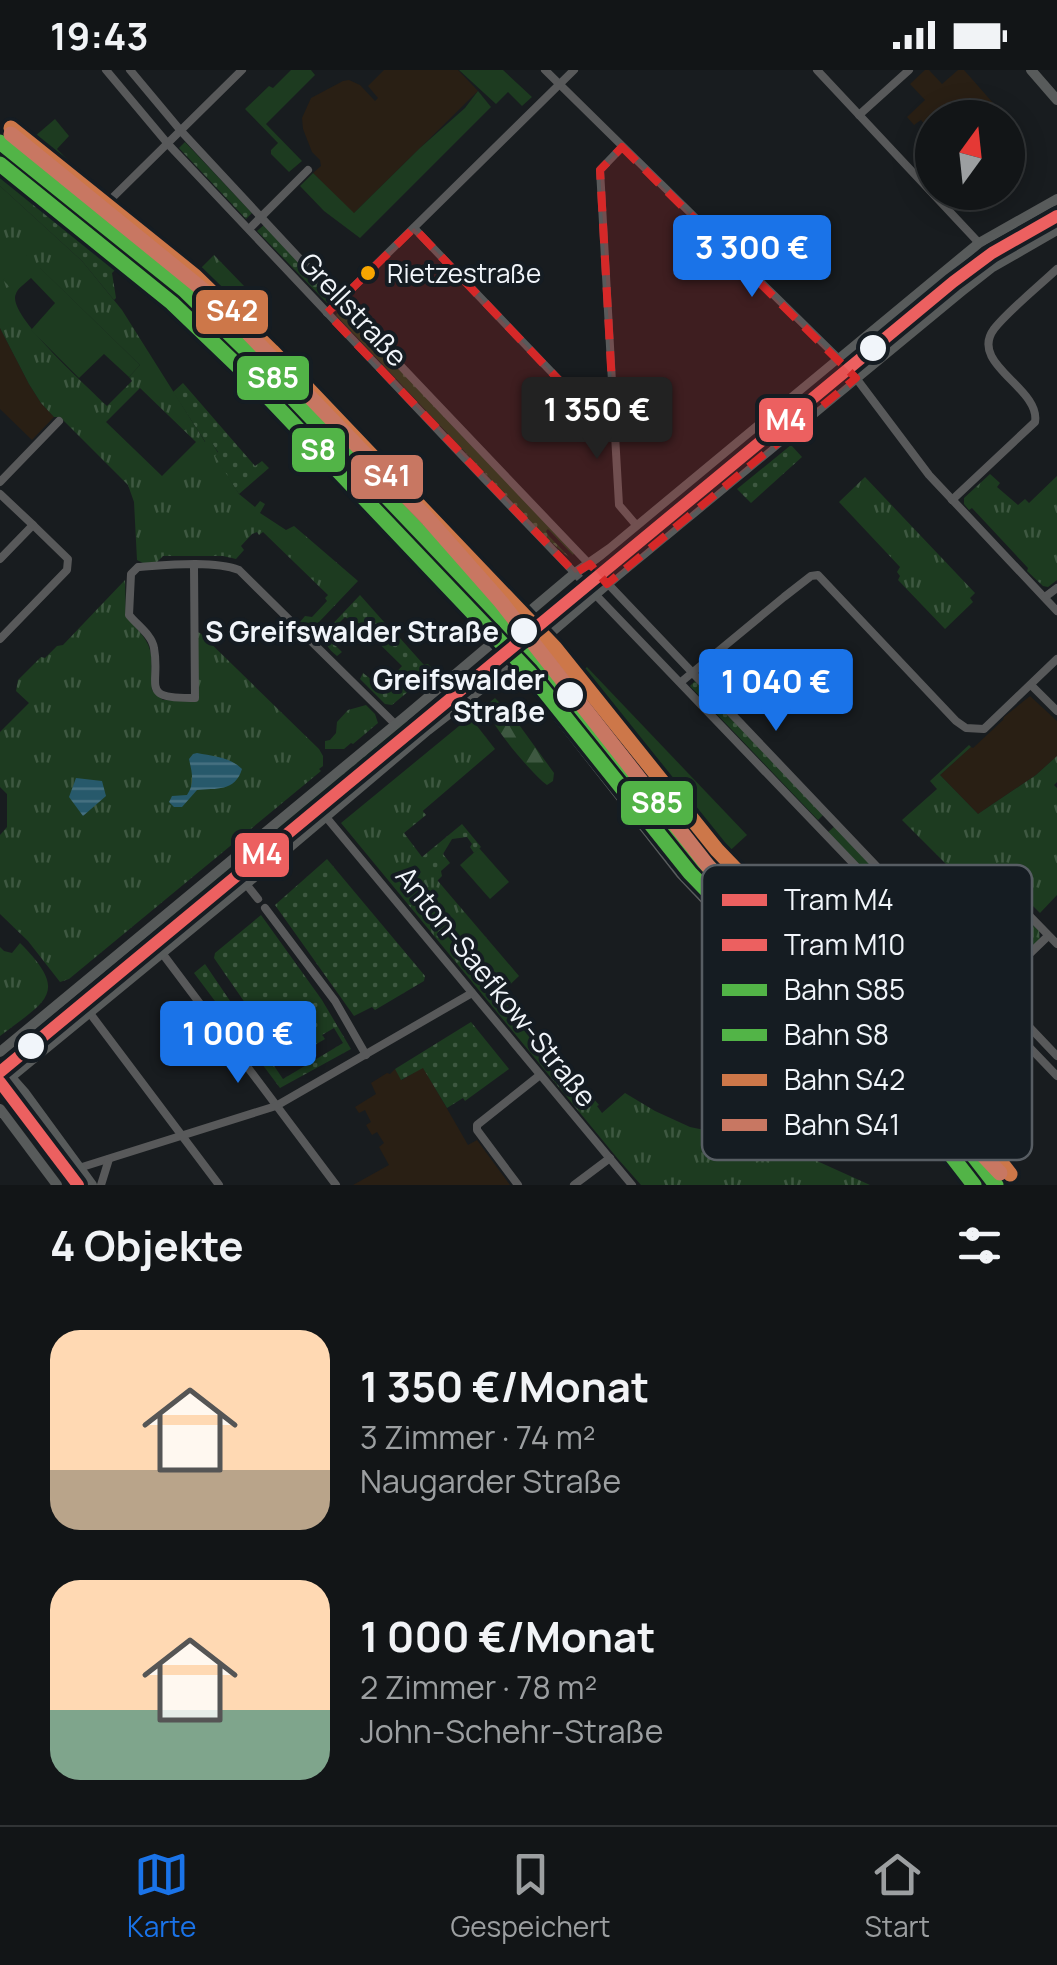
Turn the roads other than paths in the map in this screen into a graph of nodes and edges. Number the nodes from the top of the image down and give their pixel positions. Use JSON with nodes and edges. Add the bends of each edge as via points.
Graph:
{"nodes":[{"id":1,"x":106,"y":70,"type":"edge"},
{"id":2,"x":130,"y":70,"type":"edge"},
{"id":3,"x":242,"y":70,"type":"edge"},
{"id":4,"x":545,"y":70,"type":"edge"},
{"id":5,"x":574,"y":70,"type":"edge"},
{"id":6,"x":817,"y":70,"type":"edge"},
{"id":7,"x":910,"y":70,"type":"edge"},
{"id":8,"x":1030,"y":70,"type":"edge"},
{"id":9,"x":560,"y":85,"type":"junction"},
{"id":10,"x":1057,"y":100,"type":"edge"},
{"id":11,"x":859,"y":115,"type":"junction"},
{"id":12,"x":180,"y":131,"type":"junction"},
{"id":13,"x":168,"y":144,"type":"junction"},
{"id":14,"x":622,"y":146,"type":"junction"},
{"id":15,"x":308,"y":170,"type":"dead end"},
{"id":16,"x":1057,"y":199,"type":"edge"},
{"id":17,"x":104,"y":206,"type":"dead end"},
{"id":18,"x":261,"y":217,"type":"junction"},
{"id":19,"x":414,"y":228,"type":"junction"},
{"id":20,"x":249,"y":229,"type":"junction"},
{"id":21,"x":1057,"y":230,"type":"edge"},
{"id":22,"x":978,"y":243,"type":"junction"},
{"id":23,"x":1057,"y":269,"type":"edge"},
{"id":24,"x":339,"y":300,"type":"junction"},
{"id":25,"x":327,"y":312,"type":"junction"},
{"id":26,"x":838,"y":358,"type":"junction"},
{"id":27,"x":856,"y":378,"type":"junction"},
{"id":28,"x":60,"y":421,"type":"dead end"},
{"id":29,"x":614,"y":427,"type":"junction"},
{"id":30,"x":0,"y":482,"type":"edge"},
{"id":31,"x":0,"y":494,"type":"edge"},
{"id":32,"x":952,"y":500,"type":"junction"},
{"id":33,"x":33,"y":525,"type":"junction"},
{"id":34,"x":637,"y":526,"type":"junction"},
{"id":35,"x":0,"y":558,"type":"edge"},
{"id":36,"x":590,"y":564,"type":"junction"},
{"id":37,"x":194,"y":566,"type":"junction"},
{"id":38,"x":576,"y":573,"type":"junction"},
{"id":39,"x":608,"y":584,"type":"junction"},
{"id":40,"x":1057,"y":588,"type":"edge"},
{"id":41,"x":597,"y":594,"type":"junction"},
{"id":42,"x":1045,"y":598,"type":"junction"},
{"id":43,"x":1057,"y":611,"type":"edge"},
{"id":44,"x":0,"y":639,"type":"edge"},
{"id":45,"x":1057,"y":659,"type":"edge"},
{"id":46,"x":692,"y":673,"type":"junction"},
{"id":47,"x":681,"y":682,"type":"junction"},
{"id":48,"x":1031,"y":685,"type":"junction"},
{"id":49,"x":1057,"y":711,"type":"edge"},
{"id":50,"x":396,"y":725,"type":"junction"},
{"id":51,"x":326,"y":816,"type":"junction"},
{"id":52,"x":856,"y":865,"type":"edge"},
{"id":53,"x":875,"y":865,"type":"edge"},
{"id":54,"x":246,"y":884,"type":"junction"},
{"id":55,"x":258,"y":898,"type":"dead end"},
{"id":56,"x":266,"y":908,"type":"dead end"},
{"id":57,"x":1032,"y":919,"type":"edge"},
{"id":58,"x":1048,"y":936,"type":"junction"},
{"id":59,"x":1057,"y":944,"type":"edge"},
{"id":60,"x":1032,"y":951,"type":"edge"},
{"id":61,"x":162,"y":954,"type":"junction"},
{"id":62,"x":472,"y":993,"type":"junction"},
{"id":63,"x":89,"y":1012,"type":"junction"},
{"id":64,"x":1032,"y":1030,"type":"edge"},
{"id":65,"x":1032,"y":1050,"type":"edge"},
{"id":66,"x":0,"y":1052,"type":"edge"},
{"id":67,"x":366,"y":1055,"type":"junction"},
{"id":68,"x":1057,"y":1056,"type":"edge"},
{"id":69,"x":0,"y":1065,"type":"edge"},
{"id":70,"x":540,"y":1075,"type":"junction"},
{"id":71,"x":1057,"y":1076,"type":"edge"},
{"id":72,"x":12,"y":1078,"type":"junction"},
{"id":73,"x":0,"y":1086,"type":"edge"},
{"id":74,"x":276,"y":1106,"type":"junction"},
{"id":75,"x":0,"y":1109,"type":"edge"},
{"id":76,"x":183,"y":1137,"type":"junction"},
{"id":77,"x":610,"y":1158,"type":"junction"},
{"id":78,"x":109,"y":1159,"type":"junction"},
{"id":79,"x":79,"y":1168,"type":"junction"},
{"id":80,"x":57,"y":1185,"type":"edge"},
{"id":81,"x":92,"y":1185,"type":"edge"},
{"id":82,"x":102,"y":1185,"type":"edge"},
{"id":83,"x":218,"y":1185,"type":"edge"},
{"id":84,"x":336,"y":1185,"type":"edge"},
{"id":85,"x":518,"y":1185,"type":"edge"},
{"id":86,"x":574,"y":1185,"type":"edge"},
{"id":87,"x":632,"y":1185,"type":"edge"}],
"edges":[{"from":1,"to":13,"type":"street","name":"Grellstraße"},
{"from":2,"to":12,"type":"street","name":"Grellstraße"},
{"from":3,"to":12,"type":"street"},
{"from":4,"to":9,"type":"street"},
{"from":5,"to":9,"type":"street"},
{"from":6,"to":11,"type":"street"},
{"from":7,"to":11,"type":"street"},
{"from":8,"to":10,"type":"main road"},
{"from":9,"to":14,"type":"street"},
{"from":9,"to":19,"type":"street"},
{"from":11,"to":22,"type":"street"},
{"from":12,"to":13,"type":"street"},
{"from":12,"to":18,"type":"street","name":"Grellstraße"},
{"from":13,"to":17,"type":"street"},
{"from":13,"to":20,"type":"street","name":"Grellstraße"},
{"from":14,"to":26,"type":"street"},
{"from":14,"to":29,"type":"street","via":[[600,170]]},
{"from":15,"to":18,"type":"street"},
{"from":16,"to":22,"type":"main road"},
{"from":18,"to":20,"type":"street"},
{"from":18,"to":24,"type":"street","name":"Grellstraße"},
{"from":19,"to":24,"type":"street"},
{"from":19,"to":29,"type":"street","via":[[602,425]]},
{"from":20,"to":25,"type":"street","name":"Grellstraße"},
{"from":21,"to":27,"type":"main road","via":[[991,268]]},
{"from":22,"to":26,"type":"main road"},
{"from":23,"to":32,"type":"street","via":[[988,340],[988,351],[1034,408],[1035,422]]},
{"from":24,"to":25,"type":"street"},
{"from":24,"to":36,"type":"street","name":"Grellstraße"},
{"from":25,"to":38,"type":"street","name":"Grellstraße"},
{"from":26,"to":27,"type":"street"},
{"from":26,"to":34,"type":"main road"},
{"from":27,"to":32,"type":"street"},
{"from":27,"to":39,"type":"main road"},
{"from":28,"to":30,"type":"street"},
{"from":29,"to":34,"type":"street","via":[[618,506]]},
{"from":31,"to":33,"type":"street"},
{"from":32,"to":42,"type":"street"},
{"from":33,"to":35,"type":"street"},
{"from":33,"to":44,"type":"street","via":[[68,559],[67,570]]},
{"from":34,"to":36,"type":"main road"},
{"from":36,"to":38,"type":"main road"},
{"from":36,"to":39,"type":"street","name":"Grellstraße"},
{"from":37,"to":37,"type":"street","via":[[138,567],[129,583],[129,615],[154,646],[154,688],[170,698],[194,698]]},
{"from":37,"to":50,"type":"street","via":[[239,570]]},
{"from":38,"to":41,"type":"street","name":"Grellstraße"},
{"from":38,"to":50,"type":"main road"},
{"from":39,"to":41,"type":"main road"},
{"from":39,"to":46,"type":"street","name":"Grellstraße"},
{"from":40,"to":42,"type":"street"},
{"from":41,"to":47,"type":"street","name":"Grellstraße"},
{"from":41,"to":51,"type":"main road"},
{"from":42,"to":43,"type":"street"},
{"from":45,"to":48,"type":"street"},
{"from":46,"to":47,"type":"street"},
{"from":46,"to":48,"type":"street","via":[[818,574],[966,728],[984,729]]},
{"from":46,"to":53,"type":"street","name":"Grellstraße"},
{"from":47,"to":52,"type":"street","name":"Grellstraße"},
{"from":48,"to":49,"type":"street"},
{"from":50,"to":66,"type":"main road"},
{"from":51,"to":54,"type":"main road"},
{"from":51,"to":62,"type":"street","name":"Anton-Saefkow-Straße"},
{"from":54,"to":55,"type":"street"},
{"from":54,"to":61,"type":"main road"},
{"from":56,"to":67,"type":"street","via":[[335,1000]]},
{"from":57,"to":58,"type":"street"},
{"from":58,"to":59,"type":"street"},
{"from":58,"to":60,"type":"street"},
{"from":61,"to":63,"type":"main road"},
{"from":61,"to":74,"type":"street"},
{"from":62,"to":67,"type":"street"},
{"from":62,"to":70,"type":"street","name":"Anton-Saefkow-Straße"},
{"from":63,"to":72,"type":"main road"},
{"from":63,"to":76,"type":"street"},
{"from":64,"to":68,"type":"street","name":"Grellstraße"},
{"from":65,"to":71,"type":"street","name":"Grellstraße"},
{"from":67,"to":74,"type":"street"},
{"from":69,"to":72,"type":"main road"},
{"from":70,"to":77,"type":"street","name":"Anton-Saefkow-Straße"},
{"from":70,"to":85,"type":"street","via":[[476,1125]]},
{"from":72,"to":73,"type":"main road"},
{"from":72,"to":79,"type":"main road"},
{"from":74,"to":76,"type":"street"},
{"from":74,"to":84,"type":"street"},
{"from":75,"to":80,"type":"main road"},
{"from":76,"to":78,"type":"street"},
{"from":76,"to":83,"type":"street"},
{"from":77,"to":86,"type":"street"},
{"from":77,"to":87,"type":"street","name":"Anton-Saefkow-Straße"},
{"from":78,"to":79,"type":"street"},
{"from":78,"to":82,"type":"street"},
{"from":79,"to":81,"type":"main road"}]}
